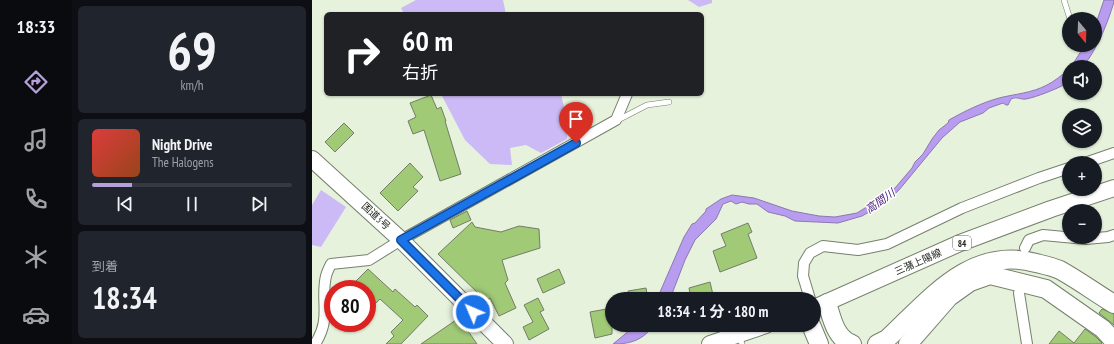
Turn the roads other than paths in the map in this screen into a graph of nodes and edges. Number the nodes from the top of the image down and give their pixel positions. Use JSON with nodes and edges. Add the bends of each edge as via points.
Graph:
{"nodes":[{"id":1,"x":1064,"y":0,"type":"edge"},
{"id":2,"x":1068,"y":12,"type":"edge"},
{"id":3,"x":626,"y":96,"type":"edge"},
{"id":4,"x":669,"y":102,"type":"dead end"},
{"id":5,"x":616,"y":120,"type":"junction"},
{"id":6,"x":1114,"y":153,"type":"edge"},
{"id":7,"x":1102,"y":157,"type":"edge"},
{"id":8,"x":312,"y":159,"type":"edge"},
{"id":9,"x":1062,"y":170,"type":"edge"},
{"id":10,"x":1114,"y":188,"type":"edge"},
{"id":11,"x":1114,"y":235,"type":"edge"},
{"id":12,"x":401,"y":240,"type":"junction"},
{"id":13,"x":1024,"y":248,"type":"dead end"},
{"id":14,"x":811,"y":292,"type":"edge"},
{"id":15,"x":1019,"y":293,"type":"dead end"},
{"id":16,"x":821,"y":301,"type":"edge"},
{"id":17,"x":1114,"y":304,"type":"edge"},
{"id":18,"x":821,"y":309,"type":"edge"},
{"id":19,"x":753,"y":332,"type":"edge"},
{"id":20,"x":814,"y":332,"type":"edge"},
{"id":21,"x":740,"y":339,"type":"edge"},
{"id":22,"x":1114,"y":341,"type":"edge"},
{"id":23,"x":315,"y":344,"type":"edge"},
{"id":24,"x":505,"y":344,"type":"edge"},
{"id":25,"x":710,"y":344,"type":"edge"},
{"id":26,"x":819,"y":344,"type":"edge"},
{"id":27,"x":852,"y":344,"type":"edge"},
{"id":28,"x":877,"y":344,"type":"edge"},
{"id":29,"x":908,"y":344,"type":"edge"},
{"id":30,"x":1027,"y":344,"type":"edge"}],
"edges":[{"from":1,"to":2,"type":"lane"},
{"from":3,"to":5,"type":"street"},
{"from":4,"to":5,"type":"lane","via":[[647,105]]},
{"from":5,"to":12,"type":"street"},
{"from":6,"to":7,"type":"street"},
{"from":8,"to":12,"type":"main road","name":"国道3号"},
{"from":9,"to":14,"type":"street","via":[[962,208],[887,244],[858,250],[824,246],[810,253],[804,263],[803,276]]},
{"from":10,"to":16,"type":"main road","name":"三潴上陽線","number":"84","via":[[960,243]]},
{"from":11,"to":13,"type":"street","via":[[1086,239],[1042,235],[1029,240]]},
{"from":12,"to":23,"type":"street","via":[[369,260],[331,264],[324,287],[325,313],[321,335]]},
{"from":12,"to":24,"type":"main road","name":"国道3号"},
{"from":15,"to":30,"type":"street"},
{"from":17,"to":28,"type":"highway","via":[[1059,270],[1027,261],[997,260],[969,269],[951,280],[887,339]]},
{"from":18,"to":27,"type":"highway","via":[[838,334]]},
{"from":19,"to":21,"type":"main road"},
{"from":20,"to":26,"type":"highway"},
{"from":21,"to":25,"type":"main road"},
{"from":22,"to":29,"type":"highway","via":[[1103,329],[1046,289],[990,275],[970,282],[949,297]]}]}
